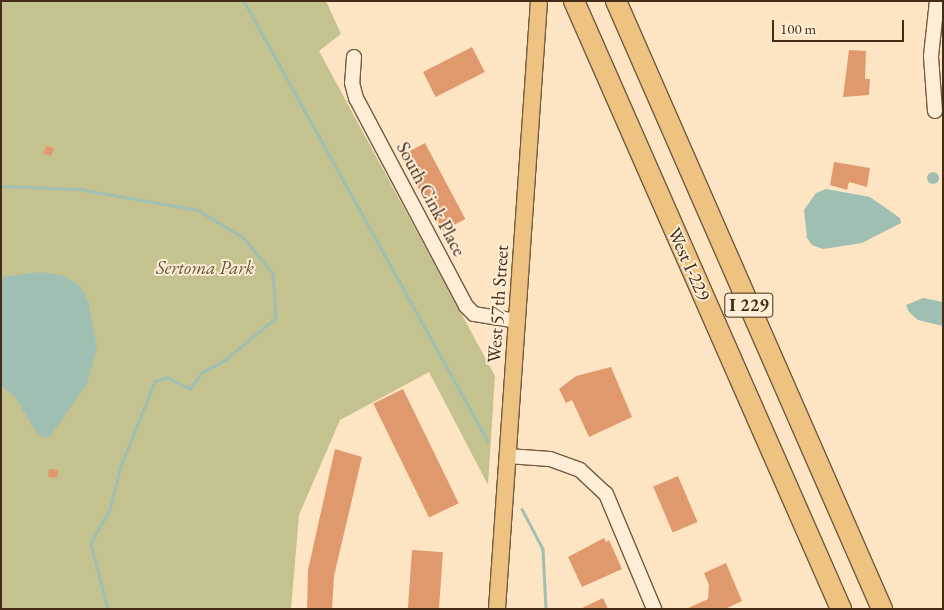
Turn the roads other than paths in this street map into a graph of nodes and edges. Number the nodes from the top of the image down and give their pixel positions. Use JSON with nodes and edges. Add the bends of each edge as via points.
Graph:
{"nodes":[{"id":1,"x":539,"y":1,"type":"edge"},
{"id":2,"x":574,"y":1,"type":"edge"},
{"id":3,"x":616,"y":1,"type":"edge"},
{"id":4,"x":937,"y":1,"type":"edge"},
{"id":5,"x":354,"y":57,"type":"dead end"},
{"id":6,"x":935,"y":111,"type":"dead end"},
{"id":7,"x":517,"y":321,"type":"junction"},
{"id":8,"x":507,"y":456,"type":"junction"},
{"id":9,"x":798,"y":513,"type":"junction"},
{"id":10,"x":881,"y":605,"type":"edge"},
{"id":11,"x":497,"y":609,"type":"edge"},
{"id":12,"x":654,"y":609,"type":"edge"},
{"id":13,"x":834,"y":609,"type":"edge"},
{"id":14,"x":841,"y":609,"type":"edge"}],
"edges":[{"from":1,"to":7,"type":"main road","name":"West 57th Street"},
{"from":2,"to":9,"type":"highway","name":"West I-229","number":"I 229"},
{"from":3,"to":10,"type":"highway","name":"West I-229","number":"I 229"},
{"from":4,"to":6,"type":"street","via":[[932,56]]},
{"from":5,"to":7,"type":"street","name":"South Cink Place","via":[[352,83],[356,98],[466,306],[474,314]]},
{"from":7,"to":8,"type":"main road","name":"West 57th Street"},
{"from":8,"to":11,"type":"main road","name":"West 57th Street"},
{"from":8,"to":12,"type":"street","via":[[550,459],[580,470],[606,494]]},
{"from":9,"to":13,"type":"highway"},
{"from":9,"to":14,"type":"highway","name":"West I-229","number":"I 229"}]}
